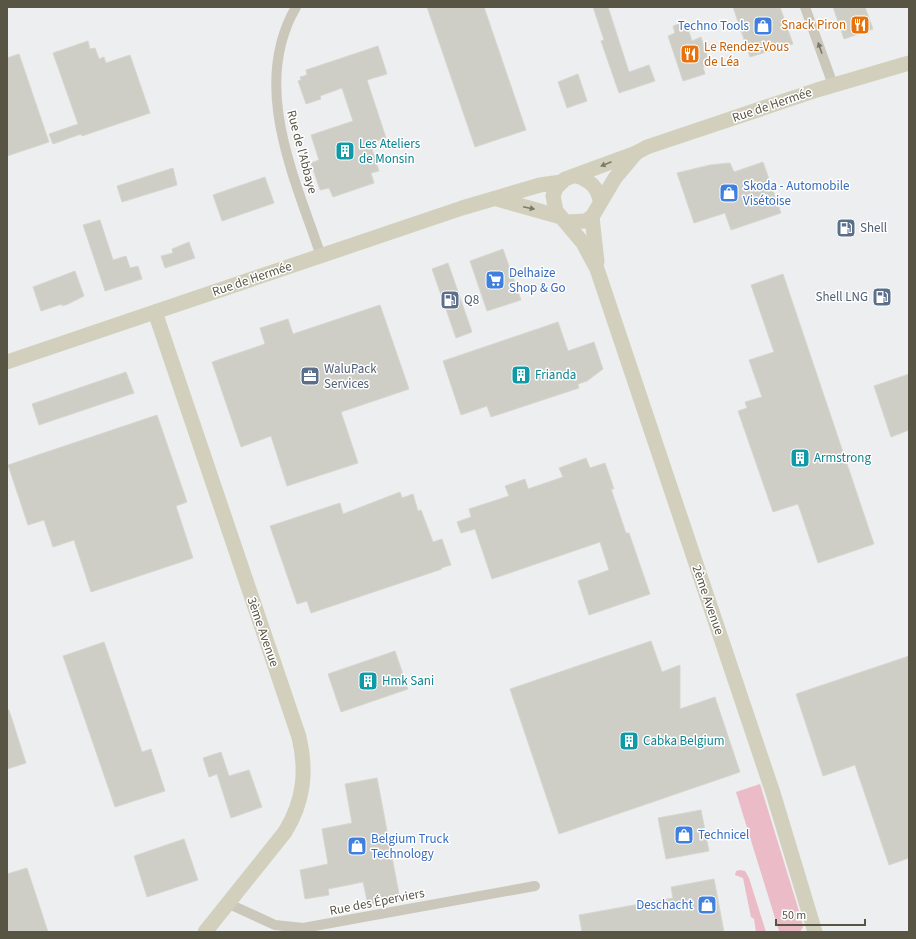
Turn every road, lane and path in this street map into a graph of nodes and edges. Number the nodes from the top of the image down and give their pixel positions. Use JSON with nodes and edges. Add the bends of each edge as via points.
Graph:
{"nodes":[{"id":1,"x":296,"y":7,"type":"edge"},
{"id":2,"x":805,"y":7,"type":"edge"},
{"id":3,"x":909,"y":62,"type":"edge"},
{"id":4,"x":832,"y":85,"type":"junction"},
{"id":5,"x":636,"y":154,"type":"junction"},
{"id":6,"x":577,"y":176,"type":"junction"},
{"id":7,"x":561,"y":182,"type":"junction"},
{"id":8,"x":497,"y":199,"type":"junction"},
{"id":9,"x":600,"y":200,"type":"junction"},
{"id":10,"x":592,"y":217,"type":"junction"},
{"id":11,"x":564,"y":220,"type":"junction"},
{"id":12,"x":320,"y":256,"type":"junction"},
{"id":13,"x":597,"y":269,"type":"junction"},
{"id":14,"x":155,"y":312,"type":"junction"},
{"id":15,"x":7,"y":362,"type":"edge"},
{"id":16,"x":535,"y":886,"type":"dead end"},
{"id":17,"x":228,"y":903,"type":"junction"},
{"id":18,"x":204,"y":932,"type":"edge"},
{"id":19,"x":815,"y":932,"type":"edge"}],
"edges":[{"from":1,"to":12,"type":"street","name":"Rue de l'Abbaye","via":[[280,44],[277,107],[287,157]]},
{"from":4,"to":2,"type":"street","one_way":true},
{"from":3,"to":4,"type":"street","name":"Rue de Hermée"},
{"from":4,"to":5,"type":"street","name":"Rue de Hermée","via":[[647,147]]},
{"from":5,"to":6,"type":"street","name":"Rue de Hermée","one_way":true,"via":[[619,158]]},
{"from":5,"to":9,"type":"street","name":"Rue de Hermée"},
{"from":6,"to":7,"type":"street","name":"Rue de Hermée","via":[[570,176]]},
{"from":6,"to":9,"type":"street","via":[[592,183],[598,190]]},
{"from":7,"to":8,"type":"street","name":"Rue de Hermée","via":[[540,184]]},
{"from":7,"to":11,"type":"street","via":[[553,196],[556,211]]},
{"from":8,"to":11,"type":"street","one_way":true},
{"from":8,"to":12,"type":"street","name":"Rue de Hermée","via":[[462,208]]},
{"from":9,"to":10,"type":"street","name":"Rue de Hermée"},
{"from":10,"to":11,"type":"street","via":[[585,221]]},
{"from":10,"to":13,"type":"street","name":"2ème Avenue"},
{"from":11,"to":13,"type":"street","name":"2ème Avenue","via":[[584,242]]},
{"from":12,"to":14,"type":"street","name":"Rue de Hermée"},
{"from":13,"to":19,"type":"street","name":"2ème Avenue","via":[[773,793]]},
{"from":14,"to":15,"type":"street","name":"Rue de Hermée"},
{"from":14,"to":17,"type":"street","name":"3ème Avenue","via":[[302,753],[303,786],[294,817],[286,832]]},
{"from":16,"to":17,"type":"street","name":"Rue des Éperviers","via":[[303,928],[274,925]]},
{"from":17,"to":18,"type":"street","name":"3ème Avenue"}]}
